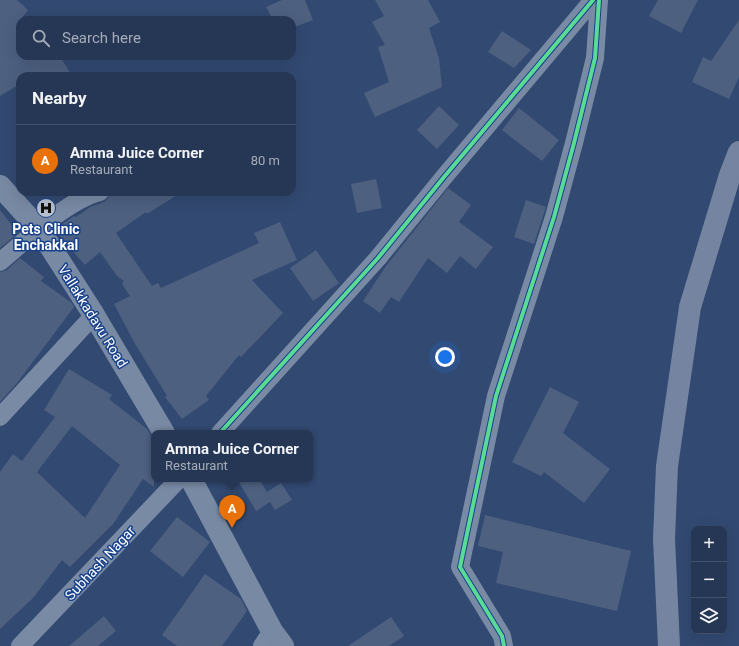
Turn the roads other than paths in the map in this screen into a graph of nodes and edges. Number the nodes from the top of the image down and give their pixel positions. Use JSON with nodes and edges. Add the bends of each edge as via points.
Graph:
{"nodes":[{"id":1,"x":593,"y":0,"type":"edge"},
{"id":2,"x":599,"y":0,"type":"edge"},
{"id":3,"x":739,"y":152,"type":"edge"},
{"id":4,"x":0,"y":186,"type":"edge"},
{"id":5,"x":86,"y":196,"type":"edge"},
{"id":6,"x":39,"y":229,"type":"junction"},
{"id":7,"x":0,"y":262,"type":"edge"},
{"id":8,"x":94,"y":315,"type":"junction"},
{"id":9,"x":0,"y":417,"type":"edge"},
{"id":10,"x":162,"y":430,"type":"edge"},
{"id":11,"x":223,"y":430,"type":"edge"},
{"id":12,"x":176,"y":482,"type":"edge"},
{"id":13,"x":192,"y":482,"type":"edge"},
{"id":14,"x":272,"y":641,"type":"edge"},
{"id":15,"x":20,"y":646,"type":"edge"},
{"id":16,"x":504,"y":646,"type":"edge"},
{"id":17,"x":669,"y":646,"type":"edge"}],
"edges":[{"from":1,"to":11,"type":"street","via":[[378,258]]},
{"from":2,"to":16,"type":"street","via":[[595,58],[554,217],[496,396],[460,567],[502,636]]},
{"from":3,"to":17,"type":"street","via":[[688,314],[667,466],[664,539]]},
{"from":4,"to":6,"type":"main road","name":"Vallakkadavu Road"},
{"from":5,"to":6,"type":"street"},
{"from":6,"to":7,"type":"street"},
{"from":6,"to":8,"type":"main road","name":"Vallakkadavu Road"},
{"from":8,"to":9,"type":"street"},
{"from":8,"to":10,"type":"main road","name":"Vallakkadavu Road"},
{"from":12,"to":15,"type":"street","name":"Subhash Nagar"},
{"from":13,"to":14,"type":"main road"}]}
